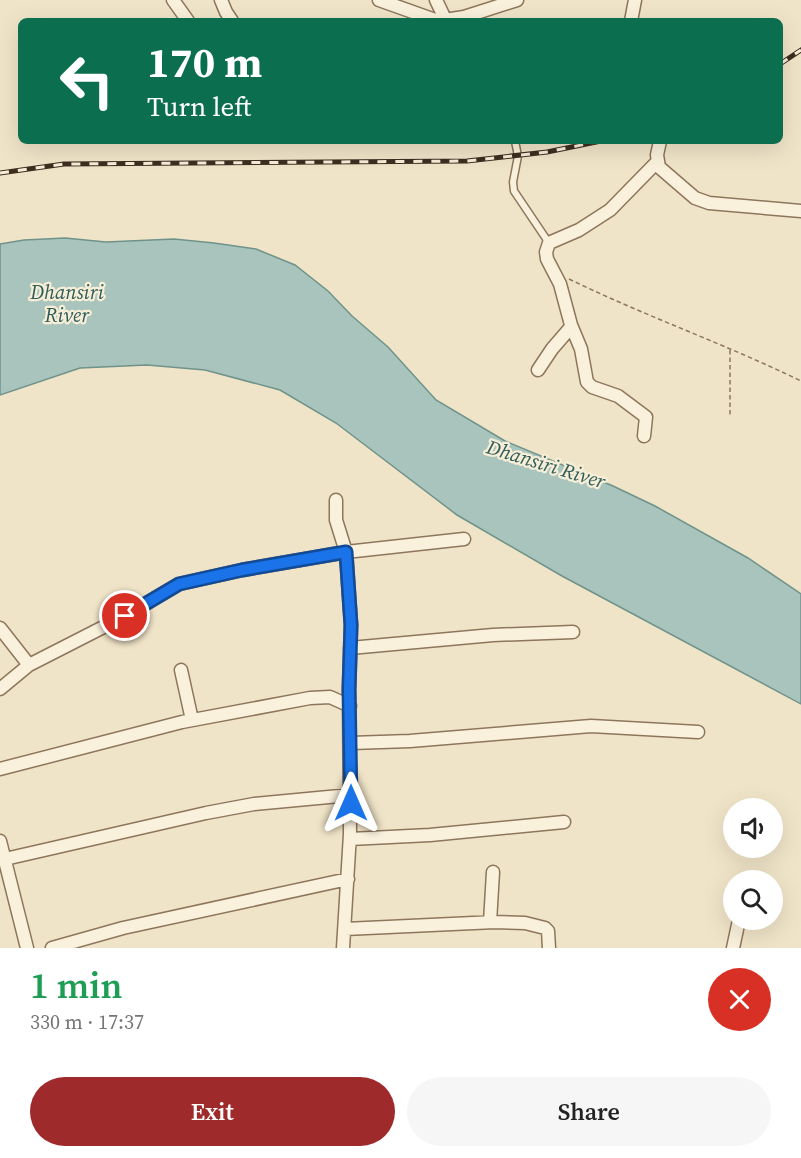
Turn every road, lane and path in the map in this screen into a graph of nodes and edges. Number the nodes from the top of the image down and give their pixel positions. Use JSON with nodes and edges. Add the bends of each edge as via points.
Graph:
{"nodes":[{"id":1,"x":173,"y":0,"type":"edge"},
{"id":2,"x":221,"y":0,"type":"edge"},
{"id":3,"x":379,"y":0,"type":"edge"},
{"id":4,"x":436,"y":0,"type":"edge"},
{"id":5,"x":517,"y":0,"type":"edge"},
{"id":6,"x":635,"y":0,"type":"edge"},
{"id":7,"x":186,"y":18,"type":"edge"},
{"id":8,"x":230,"y":18,"type":"edge"},
{"id":9,"x":427,"y":18,"type":"edge"},
{"id":10,"x":445,"y":18,"type":"edge"},
{"id":11,"x":456,"y":18,"type":"edge"},
{"id":12,"x":632,"y":18,"type":"edge"},
{"id":13,"x":516,"y":144,"type":"edge"},
{"id":14,"x":660,"y":144,"type":"edge"},
{"id":15,"x":657,"y":162,"type":"junction"},
{"id":16,"x":801,"y":211,"type":"edge"},
{"id":17,"x":549,"y":243,"type":"junction"},
{"id":18,"x":555,"y":272,"type":"junction"},
{"id":19,"x":571,"y":327,"type":"junction"},
{"id":20,"x":730,"y":349,"type":"junction"},
{"id":21,"x":538,"y":370,"type":"dead end"},
{"id":22,"x":801,"y":381,"type":"edge"},
{"id":23,"x":730,"y":416,"type":"dead end"},
{"id":24,"x":644,"y":436,"type":"dead end"},
{"id":25,"x":336,"y":500,"type":"dead end"},
{"id":26,"x":464,"y":539,"type":"dead end"},
{"id":27,"x":346,"y":552,"type":"junction"},
{"id":28,"x":0,"y":628,"type":"edge"},
{"id":29,"x":573,"y":632,"type":"dead end"},
{"id":30,"x":350,"y":648,"type":"junction"},
{"id":31,"x":29,"y":664,"type":"junction"},
{"id":32,"x":182,"y":670,"type":"dead end"},
{"id":33,"x":0,"y":689,"type":"edge"},
{"id":34,"x":350,"y":706,"type":"junction"},
{"id":35,"x":192,"y":720,"type":"junction"},
{"id":36,"x":698,"y":732,"type":"dead end"},
{"id":37,"x":351,"y":743,"type":"junction"},
{"id":38,"x":0,"y":769,"type":"edge"},
{"id":39,"x":351,"y":795,"type":"junction"},
{"id":40,"x":564,"y":822,"type":"dead end"},
{"id":41,"x":350,"y":839,"type":"junction"},
{"id":42,"x":0,"y":841,"type":"edge"},
{"id":43,"x":5,"y":859,"type":"junction"},
{"id":44,"x":494,"y":872,"type":"dead end"},
{"id":45,"x":348,"y":879,"type":"junction"},
{"id":46,"x":490,"y":922,"type":"junction"},
{"id":47,"x":345,"y":929,"type":"junction"},
{"id":48,"x":737,"y":930,"type":"edge"},
{"id":49,"x":27,"y":948,"type":"edge"},
{"id":50,"x":52,"y":948,"type":"edge"},
{"id":51,"x":344,"y":948,"type":"edge"},
{"id":52,"x":549,"y":948,"type":"edge"},
{"id":53,"x":733,"y":948,"type":"edge"}],
"edges":[{"from":1,"to":7,"type":"street"},
{"from":2,"to":8,"type":"street"},
{"from":3,"to":9,"type":"street"},
{"from":4,"to":10,"type":"street"},
{"from":5,"to":11,"type":"street"},
{"from":6,"to":12,"type":"street"},
{"from":13,"to":17,"type":"lane","via":[[514,191]]},
{"from":14,"to":15,"type":"street"},
{"from":15,"to":16,"type":"street","via":[[663,172],[702,201]]},
{"from":15,"to":17,"type":"street","via":[[610,210]]},
{"from":17,"to":18,"type":"street","via":[[547,259]]},
{"from":18,"to":19,"type":"street"},
{"from":18,"to":20,"type":"path"},
{"from":19,"to":21,"type":"street"},
{"from":19,"to":24,"type":"street","via":[[587,382],[618,396],[646,417]]},
{"from":20,"to":22,"type":"path"},
{"from":20,"to":23,"type":"path"},
{"from":25,"to":27,"type":"street","via":[[336,520]]},
{"from":26,"to":27,"type":"street"},
{"from":27,"to":30,"type":"street"},
{"from":27,"to":31,"type":"street","via":[[179,584]]},
{"from":28,"to":31,"type":"street"},
{"from":29,"to":30,"type":"street"},
{"from":30,"to":34,"type":"street"},
{"from":31,"to":33,"type":"street"},
{"from":32,"to":35,"type":"street"},
{"from":34,"to":35,"type":"street","via":[[322,696]]},
{"from":34,"to":37,"type":"street"},
{"from":35,"to":38,"type":"street"},
{"from":36,"to":37,"type":"street","via":[[591,726]]},
{"from":37,"to":39,"type":"street"},
{"from":39,"to":41,"type":"street"},
{"from":39,"to":43,"type":"street","via":[[254,804]]},
{"from":40,"to":41,"type":"street"},
{"from":41,"to":45,"type":"street"},
{"from":42,"to":43,"type":"street"},
{"from":43,"to":49,"type":"street"},
{"from":44,"to":46,"type":"street"},
{"from":45,"to":47,"type":"street"},
{"from":45,"to":50,"type":"street","via":[[123,928]]},
{"from":46,"to":47,"type":"street"},
{"from":46,"to":52,"type":"street","via":[[541,925],[548,931]]},
{"from":47,"to":51,"type":"street"},
{"from":48,"to":53,"type":"street"}]}
